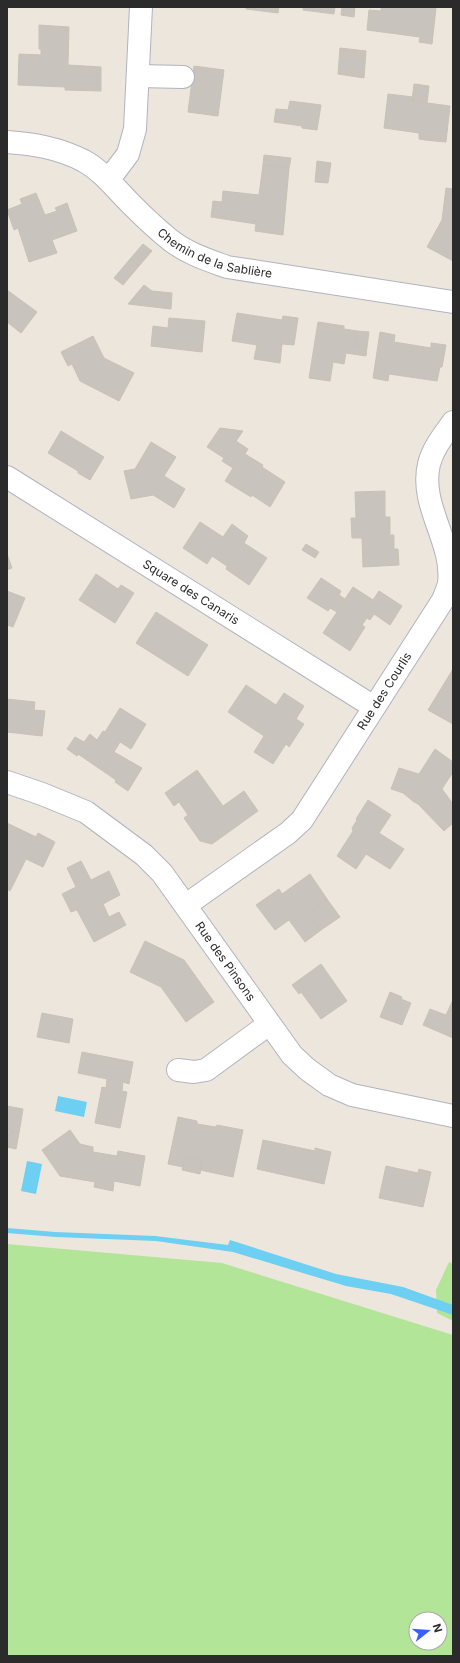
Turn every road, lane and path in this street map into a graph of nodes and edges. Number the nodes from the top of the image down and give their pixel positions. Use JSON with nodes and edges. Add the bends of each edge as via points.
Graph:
{"nodes":[{"id":1,"x":141,"y":7,"type":"edge"},
{"id":2,"x":138,"y":76,"type":"junction"},
{"id":3,"x":183,"y":77,"type":"dead end"},
{"id":4,"x":7,"y":142,"type":"edge"},
{"id":5,"x":107,"y":179,"type":"junction"},
{"id":6,"x":453,"y":302,"type":"edge"},
{"id":7,"x":453,"y":422,"type":"edge"},
{"id":8,"x":7,"y":477,"type":"edge"},
{"id":9,"x":374,"y":707,"type":"junction"},
{"id":10,"x":7,"y":782,"type":"edge"},
{"id":11,"x":186,"y":905,"type":"junction"},
{"id":12,"x":269,"y":1024,"type":"junction"},
{"id":13,"x":178,"y":1070,"type":"dead end"},
{"id":14,"x":453,"y":1116,"type":"edge"}],
"edges":[{"from":1,"to":2,"type":"street"},
{"from":2,"to":3,"type":"street"},
{"from":2,"to":5,"type":"street","via":[[135,129],[128,154]]},
{"from":4,"to":5,"type":"street","name":"Chemin de la Sablière","via":[[46,146],[65,152],[85,162]]},
{"from":5,"to":6,"type":"street","name":"Chemin de la Sablière","via":[[170,240],[198,256],[227,267]]},
{"from":7,"to":9,"type":"street","name":"Rue des Courlis","via":[[436,446],[429,464],[427,484],[429,502],[448,563],[449,583],[442,600]]},
{"from":8,"to":9,"type":"street","name":"Square des Canaris"},
{"from":9,"to":11,"type":"street","name":"Rue des Courlis","via":[[302,820],[288,833]]},
{"from":10,"to":11,"type":"street","name":"Rue des Pinsons","via":[[86,812],[144,855],[162,873]]},
{"from":11,"to":12,"type":"street","name":"Rue des Pinsons"},
{"from":12,"to":13,"type":"street","via":[[206,1070]]},
{"from":12,"to":14,"type":"street","name":"Rue des Pinsons","via":[[292,1055],[307,1070],[329,1085],[352,1095]]}]}
